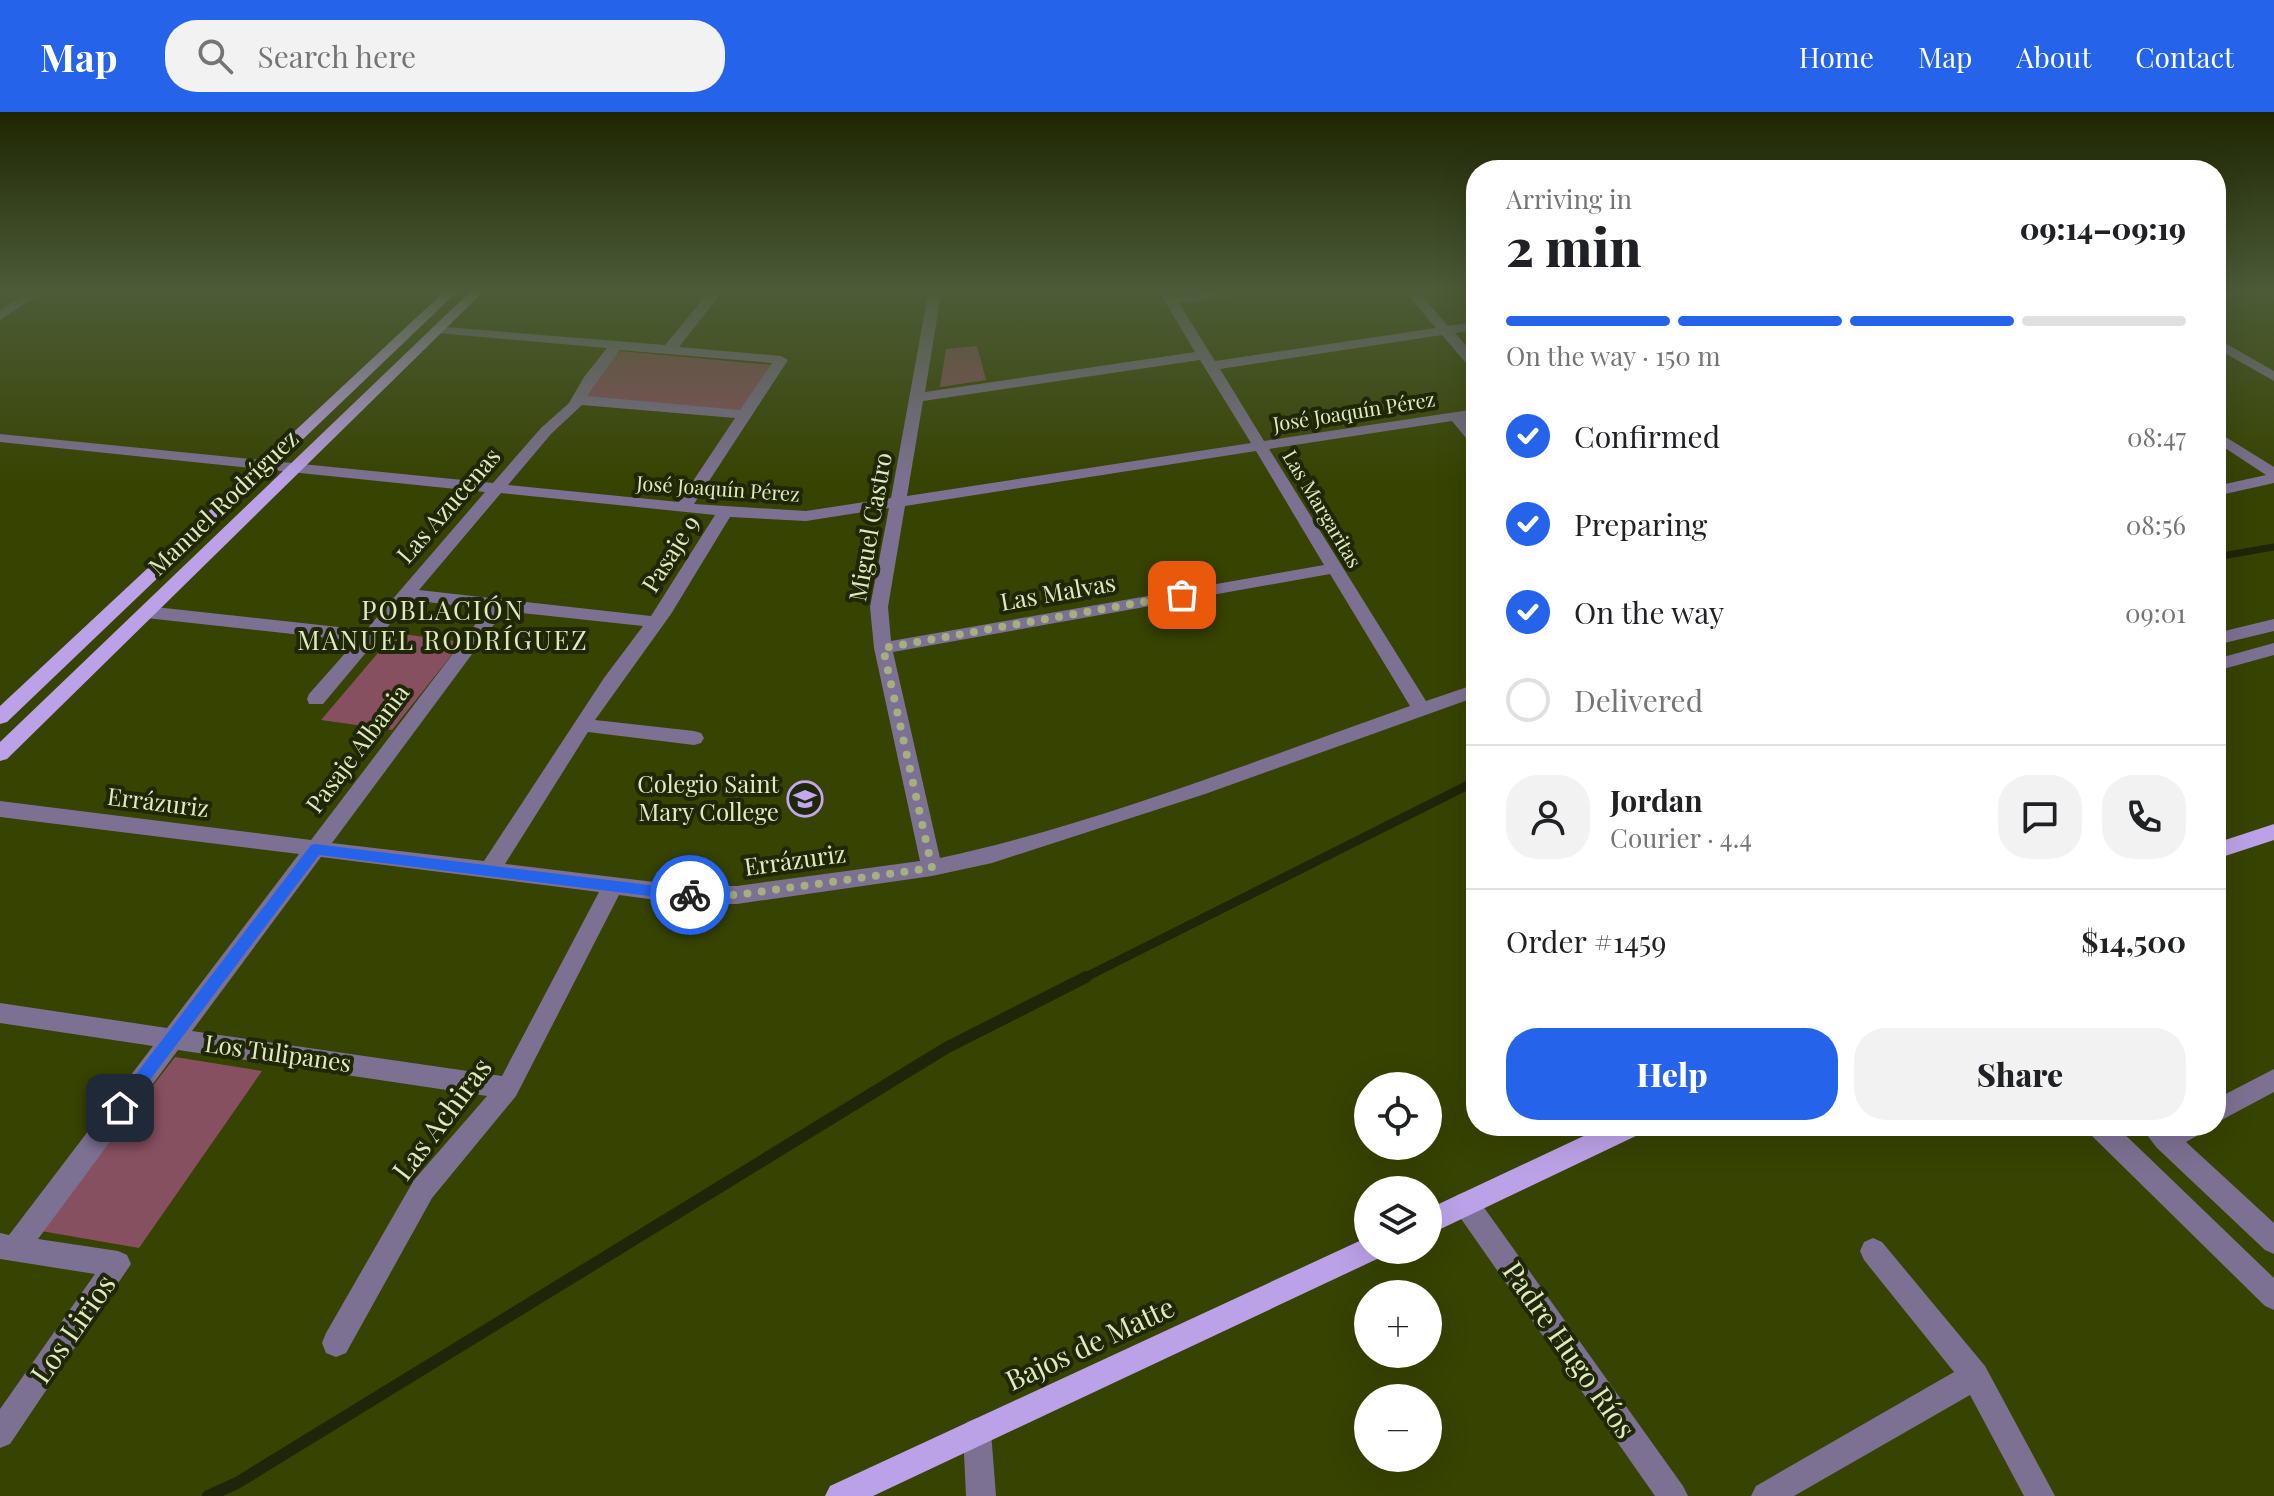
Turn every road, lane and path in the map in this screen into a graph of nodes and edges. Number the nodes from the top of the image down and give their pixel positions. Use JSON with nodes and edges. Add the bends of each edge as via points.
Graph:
{"nodes":[{"id":1,"x":386,"y":353,"type":"edge"},
{"id":2,"x":414,"y":353,"type":"edge"},
{"id":3,"x":611,"y":353,"type":"edge"},
{"id":4,"x":698,"y":353,"type":"edge"},
{"id":5,"x":925,"y":353,"type":"edge"},
{"id":6,"x":1203,"y":353,"type":"edge"},
{"id":7,"x":1274,"y":353,"type":"edge"},
{"id":8,"x":2234,"y":353,"type":"edge"},
{"id":9,"x":1208,"y":361,"type":"junction"},
{"id":10,"x":2274,"y":377,"type":"edge"},
{"id":11,"x":918,"y":397,"type":"junction"},
{"id":12,"x":578,"y":400,"type":"junction"},
{"id":13,"x":1466,"y":414,"type":"edge"},
{"id":14,"x":745,"y":415,"type":"junction"},
{"id":15,"x":1456,"y":416,"type":"junction"},
{"id":16,"x":1466,"y":428,"type":"edge"},
{"id":17,"x":0,"y":438,"type":"edge"},
{"id":18,"x":2226,"y":442,"type":"edge"},
{"id":19,"x":1261,"y":447,"type":"junction"},
{"id":20,"x":268,"y":464,"type":"junction"},
{"id":21,"x":294,"y":469,"type":"junction"},
{"id":22,"x":2274,"y":476,"type":"edge"},
{"id":23,"x":2226,"y":488,"type":"edge"},
{"id":24,"x":495,"y":489,"type":"junction"},
{"id":25,"x":898,"y":504,"type":"junction"},
{"id":26,"x":683,"y":508,"type":"junction"},
{"id":27,"x":725,"y":512,"type":"junction"},
{"id":28,"x":1335,"y":568,"type":"junction"},
{"id":29,"x":405,"y":594,"type":"junction"},
{"id":30,"x":500,"y":604,"type":"junction"},
{"id":31,"x":146,"y":612,"type":"junction"},
{"id":32,"x":656,"y":622,"type":"junction"},
{"id":33,"x":2274,"y":625,"type":"edge"},
{"id":34,"x":369,"y":636,"type":"junction"},
{"id":35,"x":2226,"y":637,"type":"edge"},
{"id":36,"x":883,"y":648,"type":"junction"},
{"id":37,"x":2274,"y":649,"type":"edge"},
{"id":38,"x":2226,"y":662,"type":"edge"},
{"id":39,"x":1466,"y":693,"type":"edge"},
{"id":40,"x":316,"y":699,"type":"dead end"},
{"id":41,"x":1421,"y":709,"type":"junction"},
{"id":42,"x":0,"y":717,"type":"edge"},
{"id":43,"x":582,"y":725,"type":"junction"},
{"id":44,"x":694,"y":738,"type":"dead end"},
{"id":45,"x":0,"y":754,"type":"edge"},
{"id":46,"x":0,"y":809,"type":"edge"},
{"id":47,"x":2271,"y":837,"type":"edge"},
{"id":48,"x":2226,"y":848,"type":"edge"},
{"id":49,"x":315,"y":849,"type":"junction"},
{"id":50,"x":932,"y":868,"type":"junction"},
{"id":51,"x":489,"y":871,"type":"junction"},
{"id":52,"x":613,"y":886,"type":"junction"},
{"id":53,"x":0,"y":1013,"type":"edge"},
{"id":54,"x":172,"y":1039,"type":"junction"},
{"id":55,"x":2274,"y":1080,"type":"edge"},
{"id":56,"x":508,"y":1088,"type":"junction"},
{"id":57,"x":2226,"y":1106,"type":"edge"},
{"id":58,"x":1610,"y":1136,"type":"edge"},
{"id":59,"x":2110,"y":1136,"type":"edge"},
{"id":60,"x":2162,"y":1136,"type":"edge"},
{"id":61,"x":1466,"y":1204,"type":"junction"},
{"id":62,"x":1442,"y":1215,"type":"edge"},
{"id":63,"x":2274,"y":1241,"type":"edge"},
{"id":64,"x":7,"y":1247,"type":"edge"},
{"id":65,"x":1873,"y":1251,"type":"dead end"},
{"id":66,"x":1354,"y":1257,"type":"edge"},
{"id":67,"x":2268,"y":1282,"type":"edge"},
{"id":68,"x":336,"y":1343,"type":"dead end"},
{"id":69,"x":1975,"y":1376,"type":"junction"},
{"id":70,"x":977,"y":1432,"type":"junction"},
{"id":71,"x":0,"y":1434,"type":"edge"},
{"id":72,"x":840,"y":1496,"type":"edge"},
{"id":73,"x":981,"y":1496,"type":"edge"},
{"id":74,"x":1673,"y":1496,"type":"edge"},
{"id":75,"x":1766,"y":1496,"type":"edge"},
{"id":76,"x":2040,"y":1496,"type":"edge"}],
"edges":[{"from":1,"to":20,"type":"main road","name":"Manuel Rodríguez"},
{"from":2,"to":21,"type":"main road","name":"Manuel Rodríguez"},
{"from":3,"to":12,"type":"street","name":"Las Azucenas"},
{"from":4,"to":14,"type":"street","via":[[781,360]]},
{"from":5,"to":11,"type":"street","name":"Miguel Castro"},
{"from":6,"to":9,"type":"street","name":"Las Margaritas"},
{"from":7,"to":9,"type":"street"},
{"from":8,"to":10,"type":"street"},
{"from":9,"to":11,"type":"street"},
{"from":9,"to":19,"type":"street","name":"Las Margaritas"},
{"from":11,"to":25,"type":"street","name":"Miguel Castro"},
{"from":12,"to":14,"type":"street"},
{"from":12,"to":24,"type":"street","name":"Las Azucenas"},
{"from":13,"to":15,"type":"street","name":"José Joaquín Pérez"},
{"from":14,"to":26,"type":"street"},
{"from":15,"to":16,"type":"street"},
{"from":15,"to":19,"type":"street","name":"José Joaquín Pérez"},
{"from":17,"to":20,"type":"street","name":"José Joaquín Pérez"},
{"from":18,"to":22,"type":"street"},
{"from":19,"to":25,"type":"street","name":"José Joaquín Pérez"},
{"from":19,"to":28,"type":"street","name":"Las Margaritas"},
{"from":20,"to":21,"type":"street","name":"José Joaquín Pérez"},
{"from":20,"to":42,"type":"main road","name":"Manuel Rodríguez"},
{"from":21,"to":24,"type":"street","name":"José Joaquín Pérez"},
{"from":21,"to":31,"type":"main road","name":"Manuel Rodríguez"},
{"from":22,"to":23,"type":"street"},
{"from":24,"to":26,"type":"street","name":"José Joaquín Pérez"},
{"from":24,"to":29,"type":"street","name":"Las Azucenas"},
{"from":25,"to":27,"type":"street","name":"José Joaquín Pérez","via":[[806,516]]},
{"from":25,"to":36,"type":"street","name":"Miguel Castro","via":[[881,588]]},
{"from":26,"to":27,"type":"street","name":"José Joaquín Pérez"},
{"from":27,"to":32,"type":"street","name":"Pasaje 9"},
{"from":28,"to":36,"type":"street","name":"Las Malvas"},
{"from":28,"to":41,"type":"street","name":"Las Margaritas"},
{"from":29,"to":30,"type":"street"},
{"from":29,"to":34,"type":"street","name":"Las Azucenas"},
{"from":30,"to":32,"type":"street"},
{"from":30,"to":49,"type":"street","name":"Pasaje Albania"},
{"from":31,"to":34,"type":"street"},
{"from":31,"to":45,"type":"main road","name":"Manuel Rodríguez"},
{"from":32,"to":43,"type":"street","name":"Pasaje 9"},
{"from":33,"to":35,"type":"street"},
{"from":34,"to":40,"type":"street","name":"Las Azucenas"},
{"from":36,"to":50,"type":"street","name":"Miguel Castro"},
{"from":37,"to":38,"type":"street"},
{"from":39,"to":41,"type":"street","name":"Errázuriz"},
{"from":41,"to":50,"type":"street","name":"Errázuriz","via":[[1183,794],[992,855]]},
{"from":43,"to":44,"type":"street"},
{"from":43,"to":51,"type":"street","name":"Pasaje 9"},
{"from":46,"to":49,"type":"street","name":"Errázuriz"},
{"from":47,"to":48,"type":"main road"},
{"from":49,"to":51,"type":"street","name":"Errázuriz"},
{"from":49,"to":54,"type":"street","name":"Pasaje Albania"},
{"from":50,"to":52,"type":"street","name":"Errázuriz","via":[[737,895]]},
{"from":51,"to":52,"type":"street","name":"Errázuriz"},
{"from":52,"to":56,"type":"street","name":"Las Achiras"},
{"from":53,"to":54,"type":"street","name":"Los Tulipanes"},
{"from":54,"to":56,"type":"street","name":"Los Tulipanes"},
{"from":54,"to":64,"type":"street","name":"Pasaje Albania"},
{"from":55,"to":57,"type":"street"},
{"from":56,"to":68,"type":"street","name":"Las Achiras","via":[[423,1189]]},
{"from":58,"to":61,"type":"main road"},
{"from":59,"to":67,"type":"street"},
{"from":60,"to":63,"type":"street"},
{"from":61,"to":62,"type":"main road"},
{"from":61,"to":74,"type":"street","name":"Padre Hugo Ríos"},
{"from":64,"to":71,"type":"street","name":"Los Lirios","via":[[118,1264]]},
{"from":65,"to":69,"type":"street"},
{"from":66,"to":70,"type":"main road","name":"Bajos de Matte"},
{"from":69,"to":75,"type":"street"},
{"from":69,"to":76,"type":"street"},
{"from":70,"to":72,"type":"main road","name":"Bajos de Matte"},
{"from":70,"to":73,"type":"street"}]}
